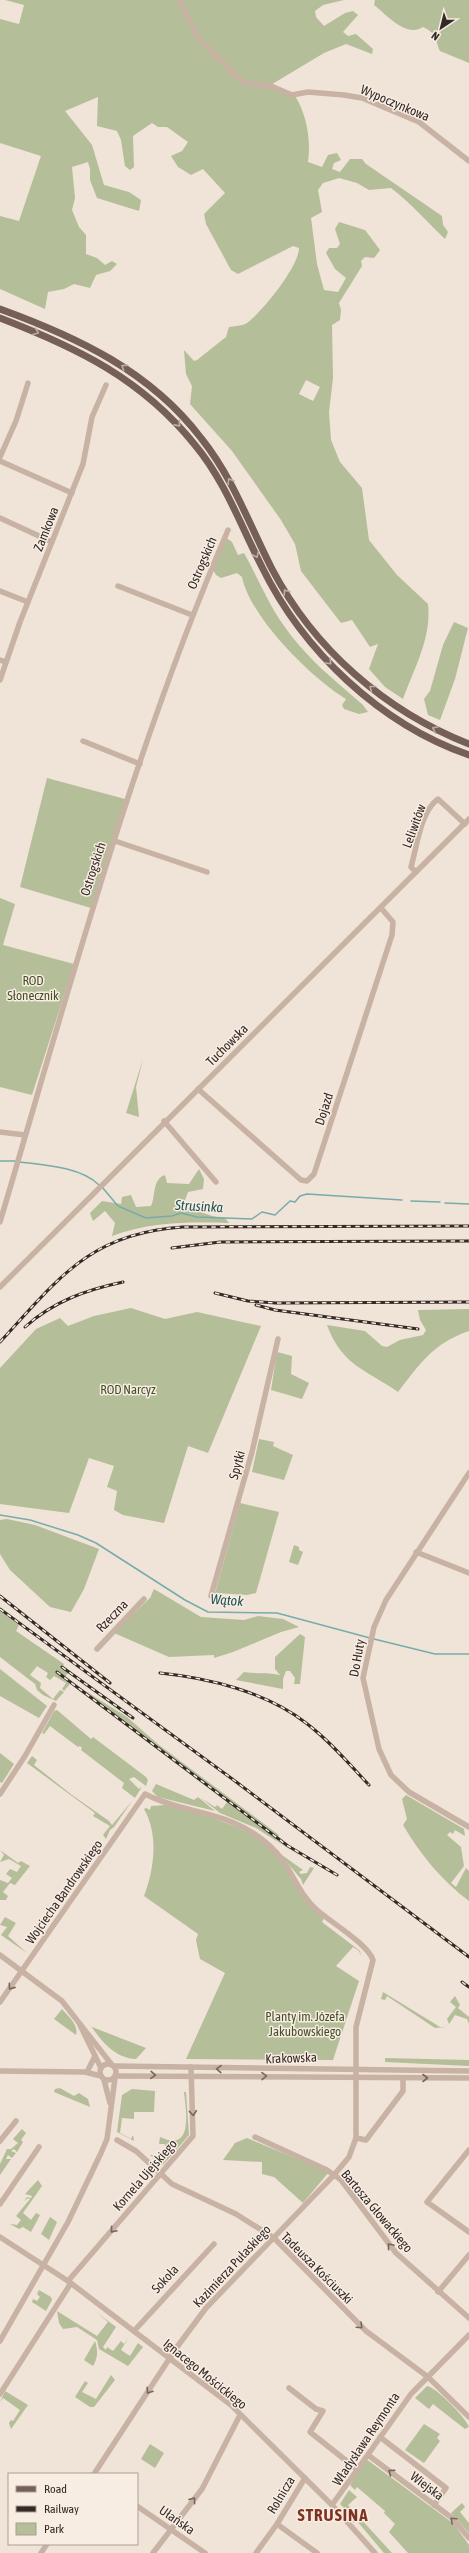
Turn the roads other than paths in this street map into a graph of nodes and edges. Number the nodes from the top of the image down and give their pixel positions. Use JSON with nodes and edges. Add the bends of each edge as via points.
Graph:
{"nodes":[{"id":1,"x":179,"y":0,"type":"edge"},
{"id":2,"x":469,"y":161,"type":"edge"},
{"id":3,"x":0,"y":309,"type":"edge"},
{"id":4,"x":0,"y":318,"type":"edge"},
{"id":5,"x":28,"y":383,"type":"dead end"},
{"id":6,"x":106,"y":385,"type":"dead end"},
{"id":7,"x":0,"y":456,"type":"edge"},
{"id":8,"x":0,"y":461,"type":"edge"},
{"id":9,"x":72,"y":493,"type":"junction"},
{"id":10,"x":0,"y":518,"type":"edge"},
{"id":11,"x":228,"y":530,"type":"dead end"},
{"id":12,"x":52,"y":542,"type":"junction"},
{"id":13,"x":118,"y":586,"type":"dead end"},
{"id":14,"x":0,"y":591,"type":"edge"},
{"id":15,"x":28,"y":602,"type":"junction"},
{"id":16,"x":192,"y":615,"type":"junction"},
{"id":17,"x":0,"y":660,"type":"edge"},
{"id":18,"x":6,"y":662,"type":"junction"},
{"id":19,"x":0,"y":680,"type":"edge"},
{"id":20,"x":83,"y":741,"type":"dead end"},
{"id":21,"x":469,"y":744,"type":"edge"},
{"id":22,"x":469,"y":755,"type":"edge"},
{"id":23,"x":140,"y":764,"type":"junction"},
{"id":24,"x":467,"y":822,"type":"edge"},
{"id":25,"x":114,"y":841,"type":"junction"},
{"id":26,"x":207,"y":872,"type":"dead end"},
{"id":27,"x":416,"y":872,"type":"junction"},
{"id":28,"x":381,"y":908,"type":"junction"},
{"id":29,"x":198,"y":1089,"type":"junction"},
{"id":30,"x":164,"y":1121,"type":"junction"},
{"id":31,"x":0,"y":1132,"type":"edge"},
{"id":32,"x":25,"y":1135,"type":"junction"},
{"id":33,"x":216,"y":1182,"type":"dead end"},
{"id":34,"x":0,"y":1222,"type":"edge"},
{"id":35,"x":0,"y":1287,"type":"edge"},
{"id":36,"x":278,"y":1339,"type":"dead end"},
{"id":37,"x":469,"y":1473,"type":"edge"},
{"id":38,"x":416,"y":1552,"type":"junction"},
{"id":39,"x":469,"y":1573,"type":"edge"},
{"id":40,"x":211,"y":1596,"type":"dead end"},
{"id":41,"x":144,"y":1599,"type":"dead end"},
{"id":42,"x":97,"y":1649,"type":"dead end"},
{"id":43,"x":54,"y":1705,"type":"dead end"},
{"id":44,"x":1,"y":1790,"type":"edge"},
{"id":45,"x":145,"y":1794,"type":"joint"},
{"id":46,"x":469,"y":1827,"type":"edge"},
{"id":47,"x":0,"y":1955,"type":"edge"},
{"id":48,"x":22,"y":1971,"type":"junction"},
{"id":49,"x":0,"y":2002,"type":"edge"},
{"id":50,"x":78,"y":2019,"type":"junction"},
{"id":51,"x":95,"y":2056,"type":"junction"},
{"id":52,"x":113,"y":2065,"type":"junction"},
{"id":53,"x":101,"y":2068,"type":"junction"},
{"id":54,"x":191,"y":2068,"type":"junction"},
{"id":55,"x":356,"y":2070,"type":"junction"},
{"id":56,"x":0,"y":2071,"type":"edge"},
{"id":57,"x":469,"y":2071,"type":"edge"},
{"id":58,"x":86,"y":2072,"type":"junction"},
{"id":59,"x":190,"y":2076,"type":"junction"},
{"id":60,"x":116,"y":2077,"type":"junction"},
{"id":61,"x":357,"y":2077,"type":"junction"},
{"id":62,"x":102,"y":2078,"type":"junction"},
{"id":63,"x":403,"y":2078,"type":"junction"},
{"id":64,"x":469,"y":2078,"type":"edge"},
{"id":65,"x":110,"y":2103,"type":"junction"},
{"id":66,"x":16,"y":2121,"type":"dead end"},
{"id":67,"x":255,"y":2137,"type":"dead end"},
{"id":68,"x":356,"y":2138,"type":"junction"},
{"id":69,"x":117,"y":2140,"type":"dead end"},
{"id":70,"x":0,"y":2141,"type":"edge"},
{"id":71,"x":39,"y":2147,"type":"dead end"},
{"id":72,"x":469,"y":2150,"type":"edge"},
{"id":73,"x":160,"y":2175,"type":"junction"},
{"id":74,"x":334,"y":2175,"type":"junction"},
{"id":75,"x":0,"y":2204,"type":"edge"},
{"id":76,"x":469,"y":2232,"type":"edge"},
{"id":77,"x":0,"y":2237,"type":"edge"},
{"id":78,"x":274,"y":2238,"type":"junction"},
{"id":79,"x":214,"y":2244,"type":"dead end"},
{"id":80,"x":469,"y":2255,"type":"edge"},
{"id":81,"x":44,"y":2264,"type":"junction"},
{"id":82,"x":70,"y":2282,"type":"junction"},
{"id":83,"x":438,"y":2292,"type":"junction"},
{"id":84,"x":469,"y":2318,"type":"edge"},
{"id":85,"x":134,"y":2330,"type":"junction"},
{"id":86,"x":469,"y":2335,"type":"edge"},
{"id":87,"x":0,"y":2341,"type":"edge"},
{"id":88,"x":170,"y":2358,"type":"junction"},
{"id":89,"x":428,"y":2377,"type":"junction"},
{"id":90,"x":289,"y":2388,"type":"dead end"},
{"id":91,"x":0,"y":2394,"type":"edge"},
{"id":92,"x":240,"y":2415,"type":"junction"},
{"id":93,"x":469,"y":2417,"type":"edge"},
{"id":94,"x":380,"y":2438,"type":"junction"},
{"id":95,"x":368,"y":2455,"type":"junction"},
{"id":96,"x":358,"y":2470,"type":"junction"},
{"id":97,"x":95,"y":2473,"type":"edge"},
{"id":98,"x":305,"y":2478,"type":"junction"},
{"id":99,"x":332,"y":2505,"type":"junction"},
{"id":100,"x":434,"y":2505,"type":"junction"},
{"id":101,"x":138,"y":2507,"type":"edge"},
{"id":102,"x":276,"y":2524,"type":"junction"},
{"id":103,"x":171,"y":2529,"type":"junction"},
{"id":104,"x":469,"y":2538,"type":"edge"},
{"id":105,"x":153,"y":2553,"type":"edge"},
{"id":106,"x":204,"y":2553,"type":"edge"},
{"id":107,"x":256,"y":2553,"type":"edge"},
{"id":108,"x":317,"y":2553,"type":"edge"},
{"id":109,"x":376,"y":2553,"type":"edge"}],
"edges":[{"from":1,"to":2,"type":"street","name":"Wypoczynkowa","via":[[198,38],[244,83],[271,86],[292,95],[308,92],[362,98],[420,122]]},
{"from":21,"to":3,"type":"main road","one_way":true,"via":[[422,722],[398,707],[364,682],[324,645],[276,576],[235,489],[219,463],[201,438],[165,399],[136,375],[89,346],[64,333]]},
{"from":4,"to":22,"type":"main road","one_way":true,"via":[[92,357],[132,383],[163,410],[209,464],[225,489],[278,597],[315,647],[345,678],[389,713],[425,735]]},
{"from":5,"to":7,"type":"street","via":[[16,421]]},
{"from":6,"to":9,"type":"street","name":"Zamkowa","via":[[92,417],[83,464]]},
{"from":8,"to":9,"type":"street"},
{"from":9,"to":12,"type":"street","name":"Zamkowa"},
{"from":10,"to":12,"type":"street"},
{"from":11,"to":16,"type":"street","name":"Ostrogskich"},
{"from":12,"to":15,"type":"street","name":"Zamkowa"},
{"from":13,"to":16,"type":"street"},
{"from":14,"to":15,"type":"street"},
{"from":15,"to":18,"type":"street","name":"Zamkowa"},
{"from":16,"to":23,"type":"street","name":"Ostrogskich"},
{"from":17,"to":18,"type":"street"},
{"from":18,"to":19,"type":"street","name":"Zamkowa"},
{"from":20,"to":23,"type":"street"},
{"from":23,"to":25,"type":"street","name":"Ostrogskich"},
{"from":24,"to":27,"type":"street","name":"Tuchowska"},
{"from":24,"to":27,"type":"street","name":"Leliwitów","via":[[443,802],[438,800],[434,803],[423,824],[411,867]]},
{"from":25,"to":26,"type":"street"},
{"from":25,"to":32,"type":"street","name":"Ostrogskich"},
{"from":27,"to":28,"type":"street","name":"Tuchowska"},
{"from":28,"to":29,"type":"street","name":"Tuchowska"},
{"from":28,"to":29,"type":"street","name":"Dojazd","via":[[393,922],[392,935],[314,1174],[307,1181],[301,1180]]},
{"from":29,"to":30,"type":"street","name":"Tuchowska"},
{"from":30,"to":33,"type":"street"},
{"from":30,"to":35,"type":"street","name":"Tuchowska"},
{"from":31,"to":32,"type":"street"},
{"from":32,"to":34,"type":"street","name":"Ostrogskich"},
{"from":36,"to":40,"type":"street","name":"Spytki","via":[[250,1459]]},
{"from":37,"to":38,"type":"street","name":"Do Huty"},
{"from":38,"to":39,"type":"street"},
{"from":38,"to":46,"type":"street","name":"Do Huty","via":[[386,1600],[372,1634],[364,1667],[364,1688],[385,1766],[409,1792]]},
{"from":41,"to":42,"type":"street","name":"Rzeczna"},
{"from":43,"to":44,"type":"street","via":[[25,1756]]},
{"from":45,"to":48,"type":"street","name":"Wojciecha Bandrowskiego"},
{"from":45,"to":55,"type":"street","name":"Kazimierza Pułaskiego","via":[[244,1826],[274,1849],[311,1904],[370,1953],[373,1960],[371,1973],[357,2018]]},
{"from":47,"to":48,"type":"street"},
{"from":48,"to":49,"type":"street","name":"Wojciecha Bandrowskiego","one_way":true},
{"from":48,"to":50,"type":"street","via":[[56,1995]]},
{"from":50,"to":51,"type":"street"},
{"from":50,"to":52,"type":"street"},
{"from":51,"to":53,"type":"street"},
{"from":51,"to":58,"type":"street"},
{"from":52,"to":53,"type":"street","via":[[106,2064]]},
{"from":52,"to":54,"type":"street","name":"Krakowska"},
{"from":52,"to":60,"type":"street"},
{"from":53,"to":58,"type":"street"},
{"from":53,"to":62,"type":"street"},
{"from":55,"to":54,"type":"street","name":"Krakowska","one_way":true},
{"from":54,"to":59,"type":"street","name":"Kornela Ujejskiego"},
{"from":55,"to":57,"type":"street","name":"Krakowska"},
{"from":55,"to":61,"type":"street","name":"Kazimierza Pułaskiego"},
{"from":56,"to":58,"type":"street"},
{"from":58,"to":62,"type":"street"},
{"from":60,"to":59,"type":"street","name":"Krakowska","one_way":true},
{"from":59,"to":61,"type":"street","name":"Krakowska","one_way":true},
{"from":59,"to":73,"type":"street","name":"Kornela Ujejskiego","one_way":true,"via":[[194,2131]]},
{"from":60,"to":62,"type":"street","via":[[110,2081]]},
{"from":60,"to":65,"type":"street"},
{"from":61,"to":63,"type":"street","name":"Krakowska"},
{"from":61,"to":68,"type":"street","name":"Kazimierza Pułaskiego"},
{"from":62,"to":65,"type":"street"},
{"from":63,"to":64,"type":"street","name":"Krakowska","one_way":true},
{"from":63,"to":68,"type":"street","via":[[403,2091],[366,2140]]},
{"from":65,"to":81,"type":"street","via":[[107,2139],[68,2222]]},
{"from":66,"to":70,"type":"street"},
{"from":67,"to":74,"type":"street","name":"Bartosza Głowackiego"},
{"from":68,"to":74,"type":"street","name":"Kazimierza Pułaskiego","via":[[349,2157]]},
{"from":69,"to":73,"type":"street","name":"Tadeusza Kościuszki","via":[[136,2151]]},
{"from":71,"to":75,"type":"street"},
{"from":72,"to":76,"type":"street","via":[[427,2202]]},
{"from":73,"to":78,"type":"street","name":"Tadeusza Kościuszki","via":[[172,2184],[246,2220]]},
{"from":73,"to":82,"type":"street","name":"Kornela Ujejskiego","one_way":true},
{"from":74,"to":78,"type":"street","name":"Kazimierza Pułaskiego"},
{"from":83,"to":74,"type":"street","name":"Bartosza Głowackiego","one_way":true,"via":[[396,2253],[341,2180]]},
{"from":77,"to":81,"type":"street","name":"Ignacego Mościckiego"},
{"from":78,"to":88,"type":"street","name":"Kazimierza Pułaskiego","via":[[214,2299]]},
{"from":78,"to":89,"type":"street","name":"Tadeusza Kościuszki","one_way":true,"via":[[366,2331]]},
{"from":79,"to":85,"type":"street","name":"Sokoła"},
{"from":80,"to":83,"type":"street"},
{"from":81,"to":82,"type":"street","name":"Ignacego Mościckiego"},
{"from":81,"to":87,"type":"street"},
{"from":82,"to":85,"type":"street","name":"Ignacego Mościckiego"},
{"from":82,"to":91,"type":"street","name":"Kornela Ujejskiego"},
{"from":83,"to":84,"type":"street","name":"Bartosza Głowackiego"},
{"from":85,"to":88,"type":"street","name":"Ignacego Mościckiego"},
{"from":86,"to":89,"type":"street","name":"Władysława Reymonta"},
{"from":88,"to":92,"type":"street","name":"Ignacego Mościckiego","via":[[231,2405]]},
{"from":88,"to":97,"type":"street","name":"Kazimierza Pułaskiego","one_way":true},
{"from":89,"to":93,"type":"street","name":"Tadeusza Kościuszki"},
{"from":89,"to":94,"type":"street","name":"Władysława Reymonta","via":[[399,2408]]},
{"from":90,"to":96,"type":"street","via":[[323,2411],[310,2432]]},
{"from":92,"to":98,"type":"street","name":"Ignacego Mościckiego"},
{"from":103,"to":92,"type":"street","one_way":true,"via":[[202,2489]]},
{"from":94,"to":95,"type":"street","name":"Władysława Reymonta"},
{"from":94,"to":100,"type":"street","via":[[446,2488]]},
{"from":95,"to":96,"type":"street","name":"Władysława Reymonta"},
{"from":100,"to":95,"type":"street","name":"Wiejska","one_way":true},
{"from":96,"to":99,"type":"street","name":"Władysława Reymonta"},
{"from":98,"to":99,"type":"street","name":"Ignacego Mościckiego"},
{"from":98,"to":102,"type":"street","name":"Rolnicza"},
{"from":99,"to":109,"type":"street","name":"Ignacego Mościckiego"},
{"from":104,"to":100,"type":"street","name":"Wiejska","one_way":true,"via":[[452,2518]]},
{"from":101,"to":103,"type":"street","name":"Ułańska"},
{"from":102,"to":107,"type":"street","name":"Rolnicza"},
{"from":102,"to":108,"type":"street","name":"Rolnicza"},
{"from":103,"to":105,"type":"street"},
{"from":103,"to":106,"type":"street","name":"Ułańska"}]}
